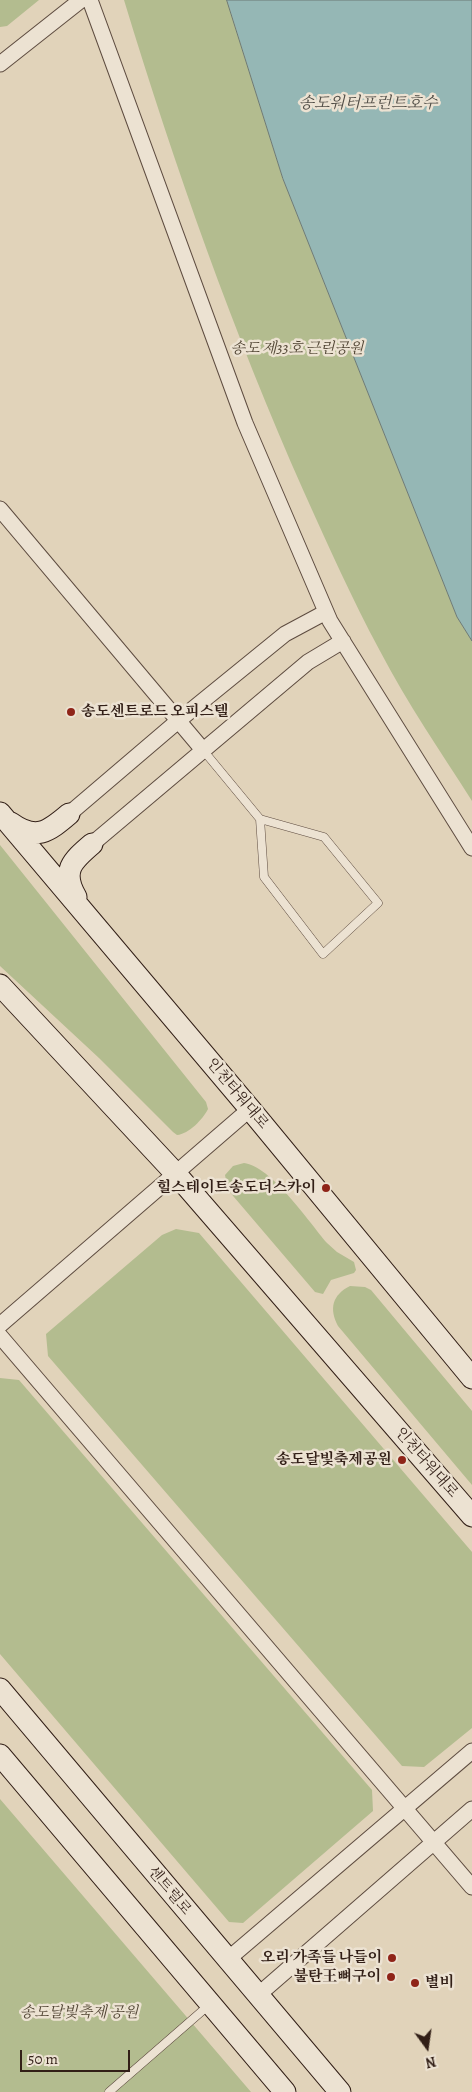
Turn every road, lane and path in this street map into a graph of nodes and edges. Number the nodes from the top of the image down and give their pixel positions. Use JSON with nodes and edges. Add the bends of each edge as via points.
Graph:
{"nodes":[{"id":1,"x":81,"y":0,"type":"edge"},
{"id":2,"x":90,"y":0,"type":"edge"},
{"id":3,"x":0,"y":64,"type":"edge"},
{"id":4,"x":0,"y":509,"type":"edge"},
{"id":5,"x":326,"y":612,"type":"junction"},
{"id":6,"x":342,"y":641,"type":"junction"},
{"id":7,"x":178,"y":721,"type":"junction"},
{"id":8,"x":203,"y":750,"type":"junction"},
{"id":9,"x":69,"y":814,"type":"joint"},
{"id":10,"x":2,"y":815,"type":"edge"},
{"id":11,"x":260,"y":818,"type":"junction"},
{"id":12,"x":92,"y":844,"type":"joint"},
{"id":13,"x":472,"y":848,"type":"edge"},
{"id":14,"x":83,"y":910,"type":"junction"},
{"id":15,"x":0,"y":985,"type":"edge"},
{"id":16,"x":250,"y":1109,"type":"junction"},
{"id":17,"x":176,"y":1174,"type":"junction"},
{"id":18,"x":0,"y":1325,"type":"edge"},
{"id":19,"x":0,"y":1336,"type":"edge"},
{"id":20,"x":468,"y":1365,"type":"edge"},
{"id":21,"x":472,"y":1516,"type":"edge"},
{"id":22,"x":0,"y":1689,"type":"edge"},
{"id":23,"x":472,"y":1751,"type":"edge"},
{"id":24,"x":0,"y":1755,"type":"edge"},
{"id":25,"x":406,"y":1808,"type":"junction"},
{"id":26,"x":472,"y":1809,"type":"edge"},
{"id":27,"x":434,"y":1842,"type":"junction"},
{"id":28,"x":472,"y":1887,"type":"edge"},
{"id":29,"x":227,"y":1960,"type":"junction"},
{"id":30,"x":257,"y":1996,"type":"junction"},
{"id":31,"x":210,"y":2004,"type":"junction"},
{"id":32,"x":109,"y":2092,"type":"edge"},
{"id":33,"x":285,"y":2092,"type":"edge"},
{"id":34,"x":340,"y":2092,"type":"edge"}],
"edges":[{"from":1,"to":3,"type":"street"},
{"from":2,"to":5,"type":"street","via":[[245,424]]},
{"from":4,"to":7,"type":"street"},
{"from":5,"to":6,"type":"street"},
{"from":5,"to":7,"type":"street","via":[[285,634]]},
{"from":6,"to":8,"type":"street","via":[[308,662]]},
{"from":6,"to":13,"type":"street"},
{"from":7,"to":8,"type":"street"},
{"from":7,"to":9,"type":"street"},
{"from":8,"to":11,"type":"lane"},
{"from":8,"to":12,"type":"street"},
{"from":9,"to":10,"type":"main road","via":[[50,830],[32,833],[21,830]]},
{"from":10,"to":14,"type":"main road","name":"인천타워대로"},
{"from":11,"to":11,"type":"lane","via":[[264,877],[323,954],[378,903],[324,837]]},
{"from":12,"to":14,"type":"main road","via":[[75,858],[70,868],[72,890]]},
{"from":14,"to":16,"type":"main road","name":"인천타워대로"},
{"from":15,"to":17,"type":"main road","name":"인천타워대로"},
{"from":16,"to":17,"type":"street"},
{"from":16,"to":20,"type":"main road","name":"인천타워대로"},
{"from":17,"to":18,"type":"street"},
{"from":17,"to":21,"type":"main road","name":"인천타워대로"},
{"from":19,"to":25,"type":"street"},
{"from":22,"to":29,"type":"main road","name":"센트럴로"},
{"from":23,"to":25,"type":"street"},
{"from":24,"to":31,"type":"main road"},
{"from":25,"to":27,"type":"street"},
{"from":25,"to":29,"type":"street"},
{"from":26,"to":27,"type":"street"},
{"from":27,"to":28,"type":"street"},
{"from":27,"to":30,"type":"street"},
{"from":29,"to":30,"type":"main road","name":"센트럴로"},
{"from":30,"to":34,"type":"main road","name":"센트럴로"},
{"from":31,"to":32,"type":"lane"},
{"from":31,"to":33,"type":"main road"}]}
